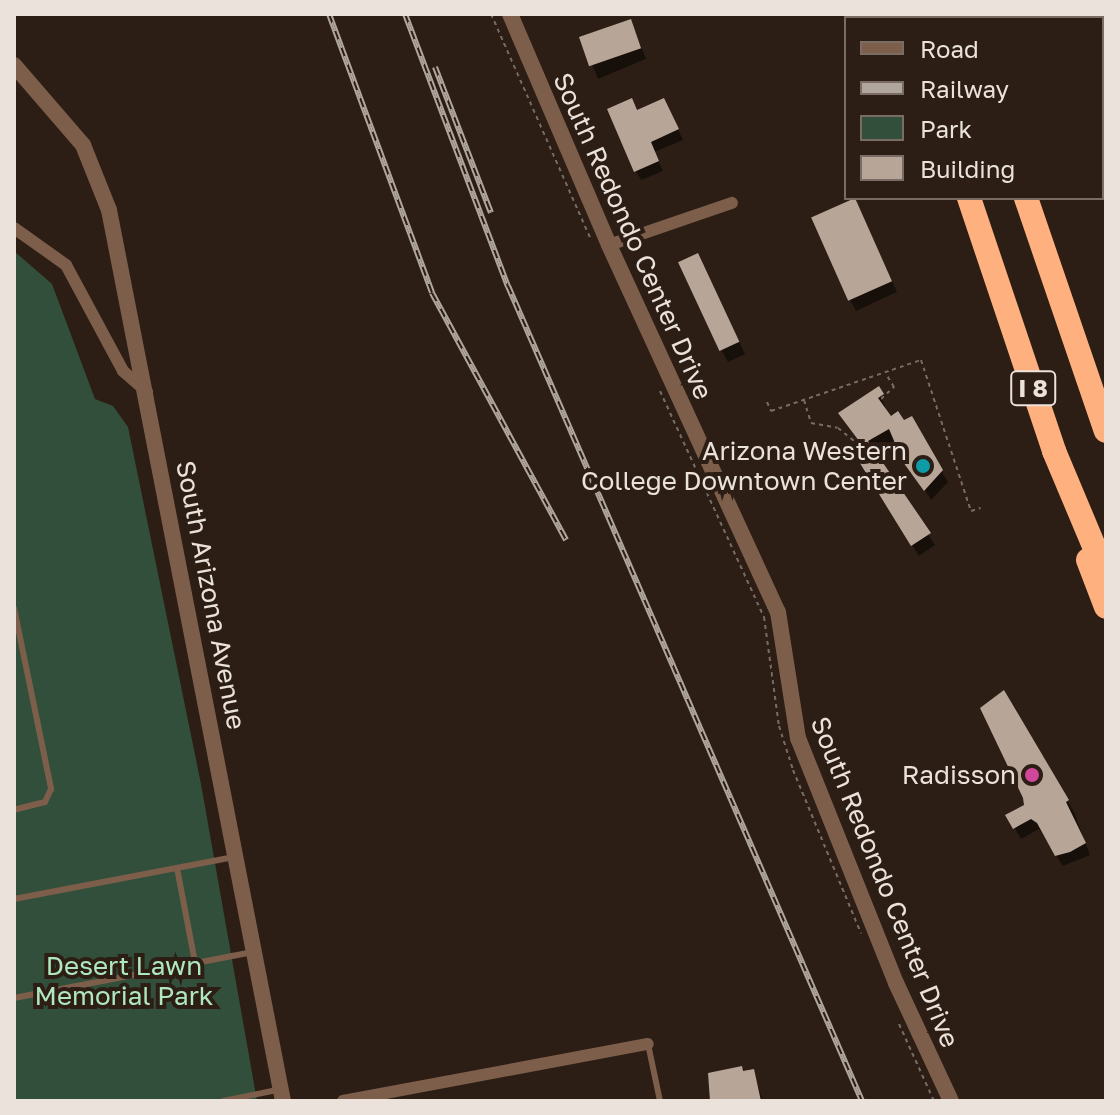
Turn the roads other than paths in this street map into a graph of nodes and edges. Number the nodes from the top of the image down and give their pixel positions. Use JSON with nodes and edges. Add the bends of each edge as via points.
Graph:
{"nodes":[{"id":1,"x":510,"y":14,"type":"edge"},
{"id":2,"x":14,"y":65,"type":"edge"},
{"id":3,"x":970,"y":200,"type":"edge"},
{"id":4,"x":1027,"y":200,"type":"edge"},
{"id":5,"x":732,"y":203,"type":"dead end"},
{"id":6,"x":14,"y":228,"type":"edge"},
{"id":7,"x":609,"y":245,"type":"junction"},
{"id":8,"x":147,"y":392,"type":"junction"},
{"id":9,"x":1106,"y":431,"type":"edge"},
{"id":10,"x":1054,"y":451,"type":"junction"},
{"id":11,"x":1106,"y":575,"type":"edge"},
{"id":12,"x":1106,"y":607,"type":"edge"},
{"id":13,"x":14,"y":608,"type":"edge"},
{"id":14,"x":22,"y":649,"type":"junction"},
{"id":15,"x":14,"y":650,"type":"edge"},
{"id":16,"x":14,"y":810,"type":"edge"},
{"id":17,"x":238,"y":856,"type":"junction"},
{"id":18,"x":177,"y":868,"type":"junction"},
{"id":19,"x":14,"y":899,"type":"edge"},
{"id":20,"x":255,"y":951,"type":"junction"},
{"id":21,"x":195,"y":962,"type":"junction"},
{"id":22,"x":14,"y":998,"type":"edge"},
{"id":23,"x":648,"y":1044,"type":"joint"},
{"id":24,"x":282,"y":1095,"type":"edge"},
{"id":25,"x":223,"y":1101,"type":"edge"},
{"id":26,"x":343,"y":1101,"type":"edge"},
{"id":27,"x":660,"y":1101,"type":"edge"},
{"id":28,"x":951,"y":1101,"type":"edge"}],
"edges":[{"from":1,"to":7,"type":"street","name":"South Redondo Center Drive"},
{"from":2,"to":8,"type":"street","name":"South Arizona Avenue","via":[[83,145],[109,210]]},
{"from":3,"to":10,"type":"highway","number":"I 8"},
{"from":4,"to":9,"type":"highway","number":"I 8"},
{"from":5,"to":7,"type":"street"},
{"from":6,"to":8,"type":"street","via":[[66,265],[123,371]]},
{"from":7,"to":28,"type":"street","name":"South Redondo Center Drive","via":[[778,612],[798,738],[896,983]]},
{"from":8,"to":17,"type":"street","name":"South Arizona Avenue"},
{"from":10,"to":11,"type":"highway","number":"I 8"},
{"from":10,"to":12,"type":"highway"},
{"from":13,"to":14,"type":"lane"},
{"from":14,"to":15,"type":"lane"},
{"from":14,"to":16,"type":"lane","via":[[51,789],[45,802]]},
{"from":17,"to":18,"type":"lane"},
{"from":17,"to":20,"type":"street","name":"South Arizona Avenue"},
{"from":18,"to":19,"type":"lane"},
{"from":18,"to":21,"type":"lane"},
{"from":20,"to":21,"type":"lane"},
{"from":20,"to":24,"type":"street","name":"South Arizona Avenue"},
{"from":21,"to":22,"type":"lane"},
{"from":23,"to":26,"type":"street"},
{"from":23,"to":27,"type":"lane"},
{"from":24,"to":25,"type":"lane"}]}
